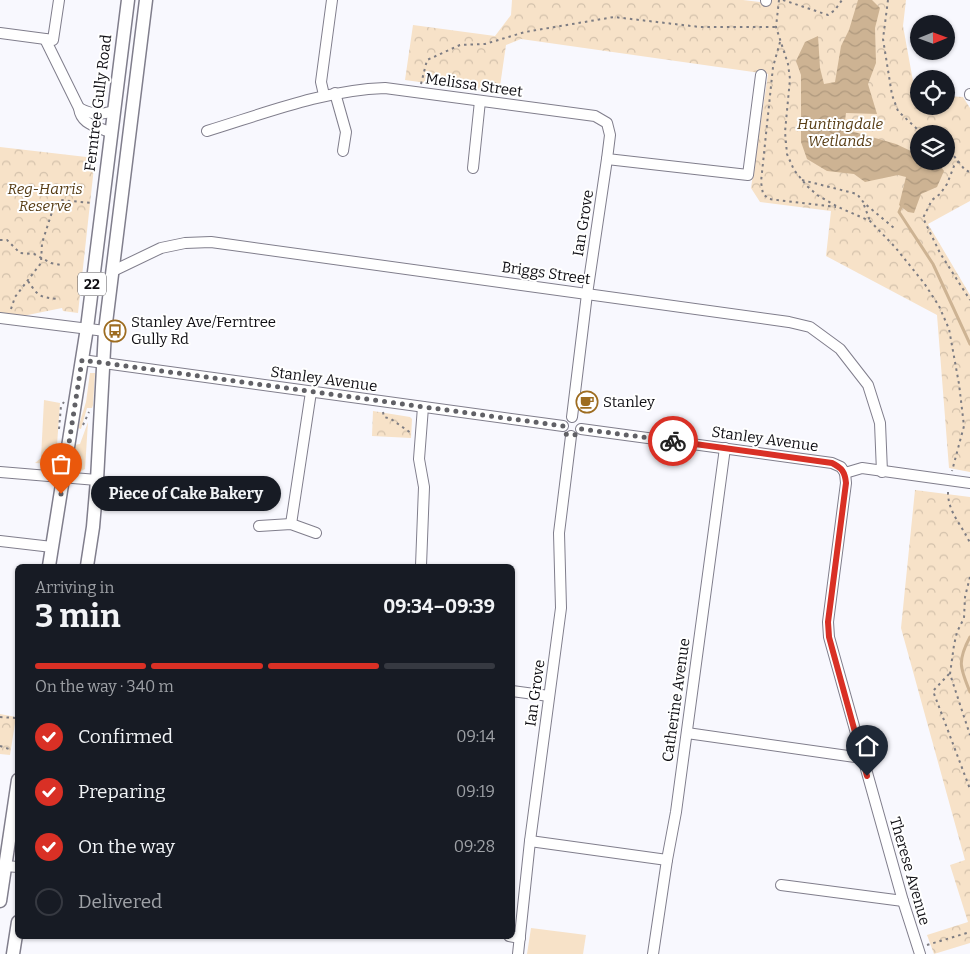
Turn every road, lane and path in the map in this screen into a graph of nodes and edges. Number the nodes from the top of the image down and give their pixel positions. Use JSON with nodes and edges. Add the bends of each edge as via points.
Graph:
{"nodes":[{"id":1,"x":59,"y":0,"type":"edge"},
{"id":2,"x":128,"y":0,"type":"edge"},
{"id":3,"x":146,"y":0,"type":"edge"},
{"id":4,"x":332,"y":0,"type":"edge"},
{"id":5,"x":781,"y":0,"type":"edge"},
{"id":6,"x":800,"y":0,"type":"edge"},
{"id":7,"x":842,"y":0,"type":"edge"},
{"id":8,"x":888,"y":0,"type":"edge"},
{"id":9,"x":799,"y":4,"type":"junction"},
{"id":10,"x":776,"y":27,"type":"junction"},
{"id":11,"x":0,"y":33,"type":"edge"},
{"id":12,"x":45,"y":39,"type":"junction"},
{"id":13,"x":780,"y":42,"type":"junction"},
{"id":14,"x":761,"y":75,"type":"dead end"},
{"id":15,"x":335,"y":93,"type":"junction"},
{"id":16,"x":418,"y":93,"type":"junction"},
{"id":17,"x":324,"y":95,"type":"junction"},
{"id":18,"x":480,"y":102,"type":"junction"},
{"id":19,"x":79,"y":108,"type":"junction"},
{"id":20,"x":114,"y":111,"type":"junction"},
{"id":21,"x":607,"y":123,"type":"joint"},
{"id":22,"x":913,"y":125,"type":"edge"},
{"id":23,"x":208,"y":131,"type":"dead end"},
{"id":24,"x":111,"y":133,"type":"junction"},
{"id":25,"x":343,"y":151,"type":"dead end"},
{"id":26,"x":955,"y":156,"type":"edge"},
{"id":27,"x":607,"y":159,"type":"junction"},
{"id":28,"x":959,"y":161,"type":"junction"},
{"id":29,"x":473,"y":168,"type":"dead end"},
{"id":30,"x":970,"y":172,"type":"edge"},
{"id":31,"x":802,"y":180,"type":"junction"},
{"id":32,"x":93,"y":203,"type":"dead end"},
{"id":33,"x":864,"y":203,"type":"junction"},
{"id":34,"x":838,"y":207,"type":"junction"},
{"id":35,"x":870,"y":221,"type":"junction"},
{"id":36,"x":894,"y":228,"type":"dead end"},
{"id":37,"x":0,"y":240,"type":"edge"},
{"id":38,"x":41,"y":259,"type":"junction"},
{"id":39,"x":61,"y":265,"type":"dead end"},
{"id":40,"x":113,"y":271,"type":"junction"},
{"id":41,"x":28,"y":281,"type":"junction"},
{"id":42,"x":587,"y":294,"type":"junction"},
{"id":43,"x":57,"y":299,"type":"dead end"},
{"id":44,"x":970,"y":300,"type":"edge"},
{"id":45,"x":4,"y":318,"type":"edge"},
{"id":46,"x":87,"y":328,"type":"junction"},
{"id":47,"x":105,"y":331,"type":"junction"},
{"id":48,"x":82,"y":360,"type":"junction"},
{"id":49,"x":102,"y":362,"type":"junction"},
{"id":50,"x":310,"y":392,"type":"junction"},
{"id":51,"x":66,"y":400,"type":"dead end"},
{"id":52,"x":423,"y":407,"type":"junction"},
{"id":53,"x":89,"y":412,"type":"dead end"},
{"id":54,"x":382,"y":412,"type":"dead end"},
{"id":55,"x":572,"y":418,"type":"junction"},
{"id":56,"x":563,"y":426,"type":"junction"},
{"id":57,"x":82,"y":428,"type":"dead end"},
{"id":58,"x":581,"y":429,"type":"junction"},
{"id":59,"x":60,"y":435,"type":"dead end"},
{"id":60,"x":413,"y":435,"type":"dead end"},
{"id":61,"x":572,"y":436,"type":"junction"},
{"id":62,"x":725,"y":448,"type":"junction"},
{"id":63,"x":0,"y":472,"type":"edge"},
{"id":64,"x":882,"y":472,"type":"junction"},
{"id":65,"x":845,"y":473,"type":"junction"},
{"id":66,"x":956,"y":474,"type":"dead end"},
{"id":67,"x":64,"y":477,"type":"junction"},
{"id":68,"x":97,"y":480,"type":"junction"},
{"id":69,"x":970,"y":483,"type":"edge"},
{"id":70,"x":948,"y":492,"type":"dead end"},
{"id":71,"x":291,"y":524,"type":"junction"},
{"id":72,"x":259,"y":526,"type":"dead end"},
{"id":73,"x":316,"y":533,"type":"dead end"},
{"id":74,"x":0,"y":541,"type":"edge"},
{"id":75,"x":970,"y":543,"type":"edge"},
{"id":76,"x":52,"y":547,"type":"junction"},
{"id":77,"x":49,"y":564,"type":"edge"},
{"id":78,"x":87,"y":564,"type":"edge"},
{"id":79,"x":421,"y":564,"type":"edge"},
{"id":80,"x":970,"y":577,"type":"edge"},
{"id":81,"x":950,"y":674,"type":"junction"},
{"id":82,"x":515,"y":691,"type":"edge"},
{"id":83,"x":549,"y":696,"type":"junction"},
{"id":84,"x":0,"y":717,"type":"edge"},
{"id":85,"x":15,"y":718,"type":"edge"},
{"id":86,"x":687,"y":734,"type":"junction"},
{"id":87,"x":970,"y":735,"type":"edge"},
{"id":88,"x":0,"y":746,"type":"edge"},
{"id":89,"x":12,"y":750,"type":"dead end"},
{"id":90,"x":862,"y":758,"type":"junction"},
{"id":91,"x":970,"y":789,"type":"edge"},
{"id":92,"x":15,"y":817,"type":"edge"},
{"id":93,"x":530,"y":841,"type":"junction"},
{"id":94,"x":667,"y":860,"type":"junction"},
{"id":95,"x":11,"y":867,"type":"edge"},
{"id":96,"x":781,"y":885,"type":"dead end"},
{"id":97,"x":0,"y":901,"type":"edge"},
{"id":98,"x":903,"y":901,"type":"junction"},
{"id":99,"x":970,"y":932,"type":"edge"},
{"id":100,"x":515,"y":937,"type":"edge"},
{"id":101,"x":520,"y":938,"type":"junction"},
{"id":102,"x":15,"y":939,"type":"edge"},
{"id":103,"x":919,"y":951,"type":"edge"},
{"id":104,"x":13,"y":954,"type":"edge"},
{"id":105,"x":518,"y":954,"type":"edge"},
{"id":106,"x":653,"y":954,"type":"edge"}],
"edges":[{"from":1,"to":12,"type":"street","via":[[53,40]]},
{"from":2,"to":20,"type":"main road","name":"Ferntree Gully Road","number":"22"},
{"from":3,"to":40,"type":"main road","number":"22"},
{"from":4,"to":17,"type":"street","via":[[321,82]]},
{"from":5,"to":9,"type":"path"},
{"from":5,"to":10,"type":"path"},
{"from":6,"to":9,"type":"path"},
{"from":7,"to":9,"type":"path","via":[[828,15]]},
{"from":8,"to":22,"type":"path","via":[[883,39],[892,95],[898,111]]},
{"from":10,"to":13,"type":"path"},
{"from":10,"to":16,"type":"path","via":[[700,27],[614,17],[525,32],[485,44],[460,45],[427,60]]},
{"from":11,"to":12,"type":"street"},
{"from":12,"to":19,"type":"street"},
{"from":13,"to":31,"type":"path","via":[[790,79],[785,132],[787,154]]},
{"from":13,"to":34,"type":"path","via":[[773,67],[763,194],[768,199]]},
{"from":14,"to":27,"type":"street","via":[[748,175]]},
{"from":15,"to":16,"type":"street","name":"Melissa Street","via":[[385,88]]},
{"from":15,"to":17,"type":"street","name":"Melissa Street"},
{"from":15,"to":25,"type":"street","via":[[346,132]]},
{"from":16,"to":18,"type":"street","name":"Melissa Street"},
{"from":17,"to":23,"type":"street","name":"Melissa Street"},
{"from":18,"to":21,"type":"street","name":"Melissa Street","via":[[595,116]]},
{"from":18,"to":29,"type":"street"},
{"from":19,"to":20,"type":"street","via":[[97,115]]},
{"from":19,"to":24,"type":"street","via":[[85,123]]},
{"from":20,"to":24,"type":"main road","name":"Ferntree Gully Road","number":"22"},
{"from":21,"to":27,"type":"street","name":"Ian Grove","via":[[610,134]]},
{"from":24,"to":46,"type":"main road","name":"Ferntree Gully Road","number":"22"},
{"from":26,"to":28,"type":"path"},
{"from":27,"to":42,"type":"street","name":"Ian Grove"},
{"from":28,"to":30,"type":"path"},
{"from":28,"to":44,"type":"path","via":[[923,218],[940,253]]},
{"from":31,"to":33,"type":"path","via":[[857,194]]},
{"from":31,"to":34,"type":"path","via":[[817,195]]},
{"from":32,"to":38,"type":"path","via":[[61,200],[52,209]]},
{"from":33,"to":35,"type":"path"},
{"from":33,"to":36,"type":"path"},
{"from":34,"to":35,"type":"path"},
{"from":35,"to":66,"type":"path","via":[[924,283],[949,329],[964,426],[952,472]]},
{"from":37,"to":38,"type":"path","via":[[7,240],[20,253],[34,254]]},
{"from":38,"to":39,"type":"path"},
{"from":38,"to":41,"type":"path","via":[[41,264]]},
{"from":40,"to":42,"type":"street","name":"Briggs Street","via":[[161,248],[210,242]]},
{"from":40,"to":47,"type":"main road","number":"22"},
{"from":41,"to":43,"type":"path","via":[[36,294]]},
{"from":41,"to":45,"type":"path"},
{"from":42,"to":55,"type":"street","name":"Ian Grove"},
{"from":42,"to":64,"type":"street","name":"Briggs Street","via":[[810,327],[840,349],[868,385],[880,423]]},
{"from":45,"to":46,"type":"street"},
{"from":46,"to":47,"type":"street"},
{"from":46,"to":48,"type":"main road","name":"Ferntree Gully Road","number":"22"},
{"from":47,"to":49,"type":"main road","number":"22"},
{"from":48,"to":49,"type":"street","name":"Stanley Avenue"},
{"from":48,"to":67,"type":"main road","name":"Ferntree Gully Road","number":"22"},
{"from":49,"to":50,"type":"street","name":"Stanley Avenue"},
{"from":49,"to":68,"type":"main road","number":"22"},
{"from":50,"to":52,"type":"street","name":"Stanley Avenue"},
{"from":50,"to":71,"type":"street"},
{"from":51,"to":59,"type":"path","via":[[61,406]]},
{"from":52,"to":56,"type":"street","name":"Stanley Avenue"},
{"from":52,"to":79,"type":"street","via":[[419,459],[424,487]]},
{"from":53,"to":57,"type":"path"},
{"from":54,"to":60,"type":"path","via":[[384,417]]},
{"from":55,"to":56,"type":"street","via":[[565,420]]},
{"from":55,"to":58,"type":"street","via":[[579,422]]},
{"from":56,"to":61,"type":"street","via":[[566,434]]},
{"from":58,"to":61,"type":"street"},
{"from":58,"to":62,"type":"street","name":"Stanley Avenue"},
{"from":61,"to":83,"type":"street","name":"Ian Grove","via":[[559,533],[561,608]]},
{"from":62,"to":65,"type":"street","name":"Stanley Avenue","via":[[832,463]]},
{"from":62,"to":86,"type":"street","name":"Catherine Avenue"},
{"from":63,"to":67,"type":"street"},
{"from":64,"to":65,"type":"street","via":[[862,468]]},
{"from":64,"to":69,"type":"street"},
{"from":65,"to":90,"type":"street","name":"Therese Avenue","via":[[828,622],[829,637]]},
{"from":67,"to":68,"type":"street"},
{"from":67,"to":76,"type":"main road","name":"Ferntree Gully Road","number":"22"},
{"from":68,"to":78,"type":"main road","number":"22"},
{"from":70,"to":75,"type":"path","via":[[954,518]]},
{"from":71,"to":72,"type":"street"},
{"from":71,"to":73,"type":"street"},
{"from":74,"to":76,"type":"street"},
{"from":76,"to":77,"type":"main road","name":"Ferntree Gully Road","number":"22"},
{"from":80,"to":81,"type":"path"},
{"from":81,"to":87,"type":"path"},
{"from":81,"to":91,"type":"path","via":[[933,691]]},
{"from":82,"to":83,"type":"street"},
{"from":83,"to":93,"type":"street","name":"Ian Grove"},
{"from":84,"to":85,"type":"path"},
{"from":86,"to":90,"type":"street"},
{"from":86,"to":94,"type":"street","name":"Catherine Avenue"},
{"from":88,"to":89,"type":"path"},
{"from":90,"to":98,"type":"street","name":"Therese Avenue"},
{"from":92,"to":95,"type":"main road"},
{"from":93,"to":94,"type":"street"},
{"from":93,"to":101,"type":"street","name":"Ian Grove"},
{"from":94,"to":106,"type":"street","name":"Catherine Avenue"},
{"from":95,"to":97,"type":"main road"},
{"from":96,"to":98,"type":"street"},
{"from":98,"to":103,"type":"street","name":"Therese Avenue"},
{"from":99,"to":103,"type":"path"},
{"from":100,"to":101,"type":"street"},
{"from":101,"to":105,"type":"street","name":"Ian Grove"},
{"from":102,"to":104,"type":"main road"}]}
